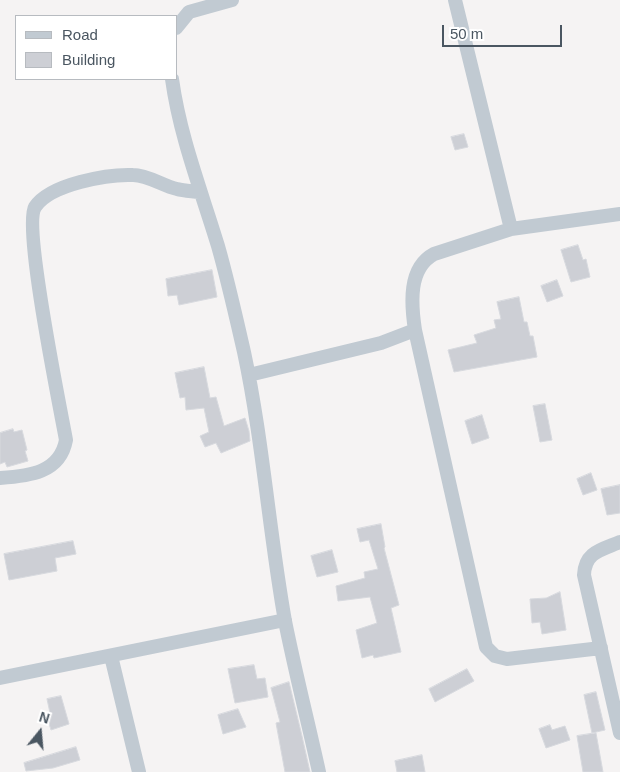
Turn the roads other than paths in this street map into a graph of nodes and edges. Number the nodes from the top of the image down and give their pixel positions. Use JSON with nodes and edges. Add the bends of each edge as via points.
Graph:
{"nodes":[{"id":1,"x":232,"y":0,"type":"edge"},
{"id":2,"x":455,"y":0,"type":"edge"},
{"id":3,"x":178,"y":26,"type":"edge"},
{"id":4,"x":172,"y":80,"type":"edge"},
{"id":5,"x":200,"y":192,"type":"junction"},
{"id":6,"x":620,"y":214,"type":"edge"},
{"id":7,"x":511,"y":229,"type":"junction"},
{"id":8,"x":415,"y":330,"type":"junction"},
{"id":9,"x":249,"y":375,"type":"junction"},
{"id":10,"x":0,"y":478,"type":"edge"},
{"id":11,"x":620,"y":542,"type":"edge"},
{"id":12,"x":285,"y":620,"type":"junction"},
{"id":13,"x":600,"y":648,"type":"junction"},
{"id":14,"x":111,"y":656,"type":"junction"},
{"id":15,"x":0,"y":678,"type":"edge"},
{"id":16,"x":620,"y":733,"type":"edge"},
{"id":17,"x":139,"y":772,"type":"edge"},
{"id":18,"x":319,"y":772,"type":"edge"}],
"edges":[{"from":1,"to":3,"type":"street","via":[[189,12]]},
{"from":2,"to":7,"type":"street"},
{"from":4,"to":5,"type":"street","via":[[176,106]]},
{"from":5,"to":9,"type":"street","via":[[231,294]]},
{"from":5,"to":10,"type":"street","via":[[177,189],[136,175],[106,176],[76,182],[41,200],[34,208],[36,269],[66,440],[57,463],[42,471]]},
{"from":6,"to":7,"type":"street"},
{"from":7,"to":8,"type":"street","via":[[424,259],[412,294]]},
{"from":8,"to":9,"type":"street","via":[[381,343]]},
{"from":8,"to":13,"type":"street","via":[[486,647],[495,656],[507,659]]},
{"from":9,"to":12,"type":"street"},
{"from":11,"to":13,"type":"street","via":[[590,555],[584,564]]},
{"from":12,"to":14,"type":"street"},
{"from":12,"to":18,"type":"street"},
{"from":13,"to":16,"type":"street"},
{"from":14,"to":15,"type":"street"},
{"from":14,"to":17,"type":"street"}]}
